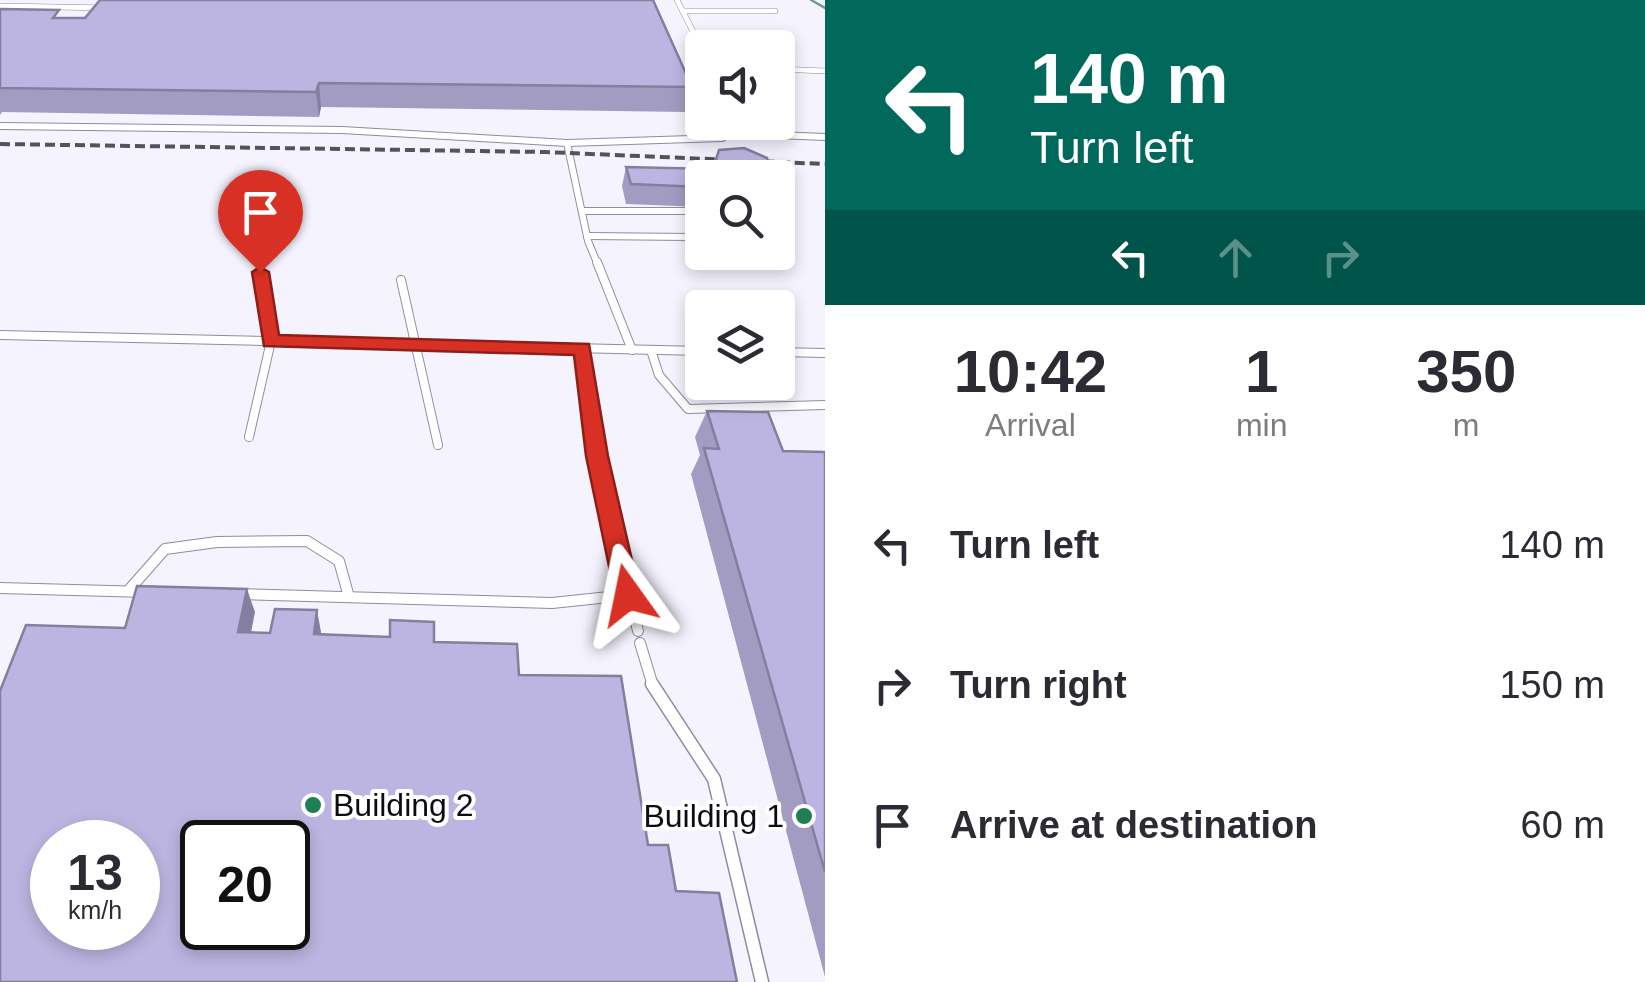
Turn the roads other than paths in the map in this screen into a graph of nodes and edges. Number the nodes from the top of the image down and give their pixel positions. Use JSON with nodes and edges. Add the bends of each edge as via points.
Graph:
{"nodes":[{"id":1,"x":116,"y":0,"type":"edge"},
{"id":2,"x":677,"y":0,"type":"edge"},
{"id":3,"x":0,"y":6,"type":"edge"},
{"id":4,"x":682,"y":10,"type":"junction"},
{"id":5,"x":775,"y":11,"type":"dead end"},
{"id":6,"x":692,"y":30,"type":"edge"},
{"id":7,"x":795,"y":70,"type":"edge"},
{"id":8,"x":825,"y":71,"type":"edge"},
{"id":9,"x":0,"y":126,"type":"edge"},
{"id":10,"x":795,"y":136,"type":"edge"},
{"id":11,"x":825,"y":137,"type":"edge"},
{"id":12,"x":685,"y":139,"type":"edge"},
{"id":13,"x":567,"y":143,"type":"junction"},
{"id":14,"x":582,"y":211,"type":"junction"},
{"id":15,"x":587,"y":236,"type":"junction"},
{"id":16,"x":260,"y":272,"type":"dead end"},
{"id":17,"x":402,"y":280,"type":"dead end"},
{"id":18,"x":0,"y":335,"type":"edge"},
{"id":19,"x":271,"y":341,"type":"junction"},
{"id":20,"x":416,"y":344,"type":"junction"},
{"id":21,"x":582,"y":348,"type":"junction"},
{"id":22,"x":632,"y":350,"type":"junction"},
{"id":23,"x":651,"y":350,"type":"junction"},
{"id":24,"x":685,"y":351,"type":"edge"},
{"id":25,"x":795,"y":352,"type":"edge"},
{"id":26,"x":825,"y":353,"type":"edge"},
{"id":27,"x":825,"y":406,"type":"edge"},
{"id":28,"x":249,"y":437,"type":"dead end"},
{"id":29,"x":438,"y":445,"type":"dead end"},
{"id":30,"x":0,"y":588,"type":"edge"},
{"id":31,"x":128,"y":591,"type":"junction"},
{"id":32,"x":165,"y":592,"type":"edge"},
{"id":33,"x":220,"y":594,"type":"edge"},
{"id":34,"x":628,"y":595,"type":"junction"},
{"id":35,"x":350,"y":597,"type":"junction"},
{"id":36,"x":639,"y":637,"type":"joint"},
{"id":37,"x":762,"y":982,"type":"edge"}],
"edges":[{"from":1,"to":3,"type":"lane","via":[[110,8]]},
{"from":2,"to":4,"type":"lane"},
{"from":4,"to":5,"type":"lane"},
{"from":4,"to":6,"type":"lane"},
{"from":7,"to":8,"type":"lane"},
{"from":9,"to":13,"type":"lane","via":[[342,130]]},
{"from":10,"to":11,"type":"lane"},
{"from":12,"to":13,"type":"lane"},
{"from":13,"to":14,"type":"lane"},
{"from":14,"to":15,"type":"lane"},
{"from":14,"to":15,"type":"lane","via":[[692,210],[700,229],[690,237]]},
{"from":15,"to":22,"type":"lane"},
{"from":16,"to":19,"type":"lane"},
{"from":17,"to":20,"type":"lane"},
{"from":18,"to":19,"type":"lane"},
{"from":19,"to":20,"type":"lane"},
{"from":19,"to":28,"type":"lane"},
{"from":20,"to":21,"type":"lane"},
{"from":20,"to":29,"type":"lane"},
{"from":21,"to":22,"type":"lane"},
{"from":21,"to":34,"type":"lane","via":[[597,456]]},
{"from":22,"to":23,"type":"lane"},
{"from":23,"to":24,"type":"lane"},
{"from":23,"to":27,"type":"lane","via":[[659,375],[688,410]]},
{"from":25,"to":26,"type":"lane"},
{"from":30,"to":31,"type":"lane"},
{"from":31,"to":32,"type":"lane"},
{"from":31,"to":35,"type":"lane","via":[[165,549],[306,540],[340,560]]},
{"from":33,"to":35,"type":"lane"},
{"from":34,"to":35,"type":"lane","via":[[554,603]]},
{"from":34,"to":36,"type":"lane"},
{"from":36,"to":37,"type":"lane","via":[[654,689],[714,780]]}]}
